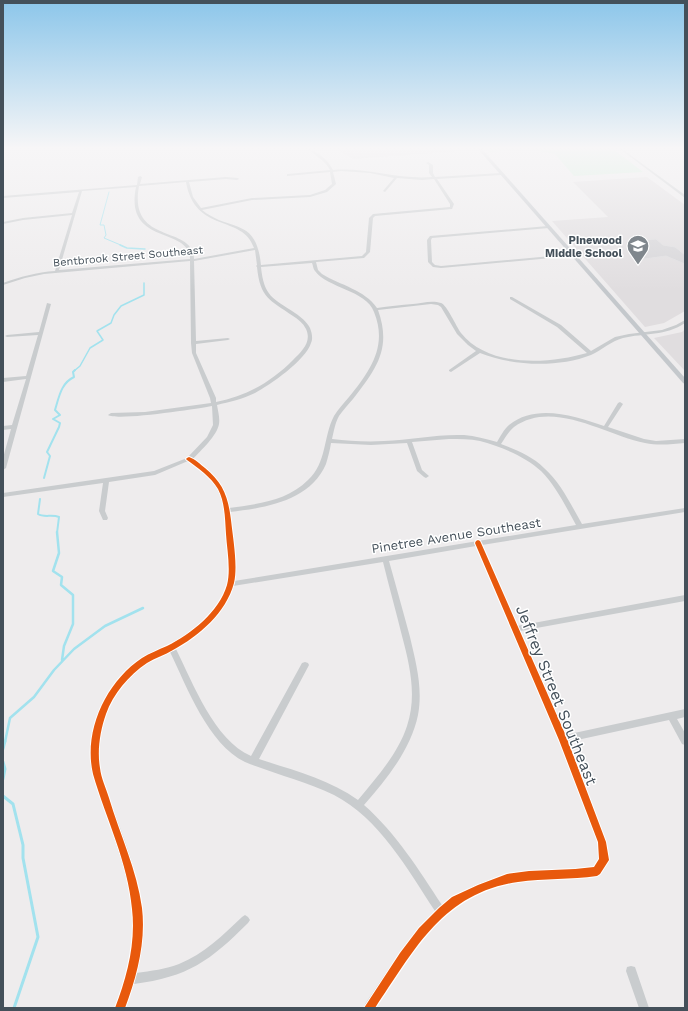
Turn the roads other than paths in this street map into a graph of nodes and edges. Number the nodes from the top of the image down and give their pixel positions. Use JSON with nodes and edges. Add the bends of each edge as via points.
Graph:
{"nodes":[{"id":1,"x":79,"y":196,"type":"edge"},
{"id":2,"x":137,"y":196,"type":"edge"},
{"id":3,"x":190,"y":196,"type":"edge"},
{"id":4,"x":294,"y":196,"type":"edge"},
{"id":5,"x":447,"y":196,"type":"edge"},
{"id":6,"x":521,"y":196,"type":"edge"},
{"id":7,"x":200,"y":209,"type":"junction"},
{"id":8,"x":74,"y":214,"type":"junction"},
{"id":9,"x":3,"y":223,"type":"edge"},
{"id":10,"x":548,"y":227,"type":"junction"},
{"id":11,"x":256,"y":250,"type":"junction"},
{"id":12,"x":573,"y":255,"type":"junction"},
{"id":13,"x":193,"y":260,"type":"junction"},
{"id":14,"x":314,"y":261,"type":"junction"},
{"id":15,"x":258,"y":266,"type":"junction"},
{"id":16,"x":57,"y":272,"type":"junction"},
{"id":17,"x":3,"y":284,"type":"edge"},
{"id":18,"x":511,"y":298,"type":"dead end"},
{"id":19,"x":49,"y":304,"type":"dead end"},
{"id":20,"x":376,"y":308,"type":"junction"},
{"id":21,"x":685,"y":321,"type":"edge"},
{"id":22,"x":41,"y":333,"type":"junction"},
{"id":23,"x":643,"y":334,"type":"junction"},
{"id":24,"x":7,"y":336,"type":"dead end"},
{"id":25,"x":228,"y":339,"type":"dead end"},
{"id":26,"x":193,"y":343,"type":"junction"},
{"id":27,"x":479,"y":351,"type":"junction"},
{"id":28,"x":590,"y":353,"type":"junction"},
{"id":29,"x":451,"y":371,"type":"dead end"},
{"id":30,"x":28,"y":377,"type":"junction"},
{"id":31,"x":3,"y":380,"type":"edge"},
{"id":32,"x":685,"y":382,"type":"edge"},
{"id":33,"x":620,"y":404,"type":"dead end"},
{"id":34,"x":214,"y":405,"type":"junction"},
{"id":35,"x":111,"y":416,"type":"dead end"},
{"id":36,"x":14,"y":427,"type":"junction"},
{"id":37,"x":3,"y":428,"type":"edge"},
{"id":38,"x":605,"y":428,"type":"junction"},
{"id":39,"x":330,"y":441,"type":"junction"},
{"id":40,"x":409,"y":441,"type":"junction"},
{"id":41,"x":685,"y":441,"type":"edge"},
{"id":42,"x":498,"y":444,"type":"junction"},
{"id":43,"x":189,"y":459,"type":"junction"},
{"id":44,"x":3,"y":468,"type":"edge"},
{"id":45,"x":426,"y":476,"type":"dead end"},
{"id":46,"x":106,"y":481,"type":"junction"},
{"id":47,"x":3,"y":495,"type":"edge"},
{"id":48,"x":228,"y":510,"type":"junction"},
{"id":49,"x":685,"y":510,"type":"edge"},
{"id":50,"x":105,"y":518,"type":"dead end"},
{"id":51,"x":580,"y":527,"type":"junction"},
{"id":52,"x":478,"y":543,"type":"junction"},
{"id":53,"x":385,"y":559,"type":"junction"},
{"id":54,"x":230,"y":584,"type":"junction"},
{"id":55,"x":685,"y":598,"type":"edge"},
{"id":56,"x":516,"y":629,"type":"junction"},
{"id":57,"x":171,"y":647,"type":"junction"},
{"id":58,"x":305,"y":665,"type":"dead end"},
{"id":59,"x":685,"y":713,"type":"edge"},
{"id":60,"x":671,"y":716,"type":"junction"},
{"id":61,"x":563,"y":739,"type":"junction"},
{"id":62,"x":685,"y":741,"type":"edge"},
{"id":63,"x":253,"y":761,"type":"junction"},
{"id":64,"x":358,"y":806,"type":"junction"},
{"id":65,"x":442,"y":911,"type":"junction"},
{"id":66,"x":245,"y":920,"type":"dead end"},
{"id":67,"x":631,"y":971,"type":"dead end"},
{"id":68,"x":132,"y":979,"type":"junction"},
{"id":69,"x":120,"y":1008,"type":"edge"},
{"id":70,"x":369,"y":1008,"type":"edge"},
{"id":71,"x":644,"y":1008,"type":"edge"}],
"edges":[{"from":1,"to":8,"type":"street"},
{"from":2,"to":13,"type":"street","via":[[136,203],[142,222],[153,231],[184,242],[191,251]]},
{"from":3,"to":7,"type":"street"},
{"from":4,"to":7,"type":"street","via":[[242,201]]},
{"from":5,"to":14,"type":"street","via":[[452,204],[451,208],[374,215],[371,218],[366,255]]},
{"from":6,"to":10,"type":"main road"},
{"from":7,"to":11,"type":"street","via":[[209,216],[244,232],[254,241]]},
{"from":8,"to":9,"type":"street"},
{"from":8,"to":16,"type":"street"},
{"from":10,"to":12,"type":"main road"},
{"from":10,"to":12,"type":"street","via":[[431,237],[430,262],[441,267]]},
{"from":11,"to":13,"type":"street","name":"Bentbrook Street Southeast"},
{"from":11,"to":15,"type":"street"},
{"from":12,"to":23,"type":"main road"},
{"from":13,"to":16,"type":"street","name":"Bentbrook Street Southeast"},
{"from":13,"to":26,"type":"street"},
{"from":14,"to":15,"type":"street"},
{"from":14,"to":20,"type":"street","via":[[316,270],[321,275],[364,298]]},
{"from":15,"to":34,"type":"street","via":[[262,284],[269,297],[301,319],[307,326],[310,340],[303,353],[276,379],[246,395]]},
{"from":16,"to":17,"type":"street","name":"Bentbrook Street Southeast","via":[[33,274]]},
{"from":18,"to":28,"type":"street","via":[[559,326]]},
{"from":19,"to":22,"type":"street"},
{"from":20,"to":27,"type":"street","via":[[439,304],[462,339]]},
{"from":20,"to":39,"type":"street","via":[[382,330],[378,359],[366,380],[337,415]]},
{"from":21,"to":23,"type":"street","via":[[670,330]]},
{"from":22,"to":24,"type":"street"},
{"from":22,"to":30,"type":"street"},
{"from":23,"to":28,"type":"street","via":[[619,338]]},
{"from":23,"to":32,"type":"main road"},
{"from":25,"to":26,"type":"street"},
{"from":26,"to":34,"type":"street"},
{"from":27,"to":28,"type":"street","via":[[526,362],[571,358]]},
{"from":27,"to":29,"type":"street"},
{"from":30,"to":31,"type":"street"},
{"from":30,"to":36,"type":"street"},
{"from":33,"to":38,"type":"street"},
{"from":34,"to":35,"type":"street"},
{"from":34,"to":43,"type":"street","via":[[214,430]]},
{"from":36,"to":37,"type":"street"},
{"from":36,"to":44,"type":"street"},
{"from":38,"to":41,"type":"street","via":[[656,443]]},
{"from":38,"to":42,"type":"street","via":[[565,416],[543,415],[523,419],[510,427],[502,434]]},
{"from":39,"to":40,"type":"street"},
{"from":39,"to":48,"type":"street","via":[[324,465],[300,490],[269,504]]},
{"from":40,"to":42,"type":"street","via":[[463,436]]},
{"from":40,"to":45,"type":"street","via":[[420,471]]},
{"from":42,"to":51,"type":"street","via":[[541,468],[552,480]]},
{"from":43,"to":46,"type":"street","via":[[155,473]]},
{"from":43,"to":48,"type":"street","via":[[212,476],[221,487]]},
{"from":46,"to":47,"type":"street"},
{"from":46,"to":50,"type":"street","via":[[102,511]]},
{"from":48,"to":54,"type":"street"},
{"from":49,"to":51,"type":"street","name":"Pinetree Avenue Southeast"},
{"from":51,"to":52,"type":"street","name":"Pinetree Avenue Southeast"},
{"from":52,"to":53,"type":"street","name":"Pinetree Avenue Southeast"},
{"from":52,"to":56,"type":"street","name":"Jeffrey Street Southeast"},
{"from":53,"to":54,"type":"street","name":"Pinetree Avenue Southeast"},
{"from":53,"to":64,"type":"street","via":[[414,667],[417,692],[408,736],[385,773]]},
{"from":54,"to":57,"type":"street","via":[[213,616],[203,626]]},
{"from":55,"to":56,"type":"street"},
{"from":56,"to":61,"type":"street","name":"Jeffrey Street Southeast"},
{"from":57,"to":63,"type":"street","via":[[220,737],[237,753]]},
{"from":57,"to":68,"type":"street","via":[[145,661],[126,677],[103,710],[96,737],[95,767],[131,880],[137,909],[137,947]]},
{"from":58,"to":63,"type":"street"},
{"from":59,"to":60,"type":"street"},
{"from":60,"to":61,"type":"street"},
{"from":60,"to":62,"type":"street"},
{"from":61,"to":65,"type":"street","name":"Jeffrey Street Southeast","via":[[602,842],[604,860],[597,871],[506,879],[464,896]]},
{"from":63,"to":64,"type":"street","via":[[313,782]]},
{"from":64,"to":65,"type":"street","via":[[382,830]]},
{"from":65,"to":70,"type":"street","via":[[415,942]]},
{"from":66,"to":68,"type":"street","via":[[217,948],[194,963],[169,974]]},
{"from":67,"to":71,"type":"street"},
{"from":68,"to":69,"type":"street"}]}
